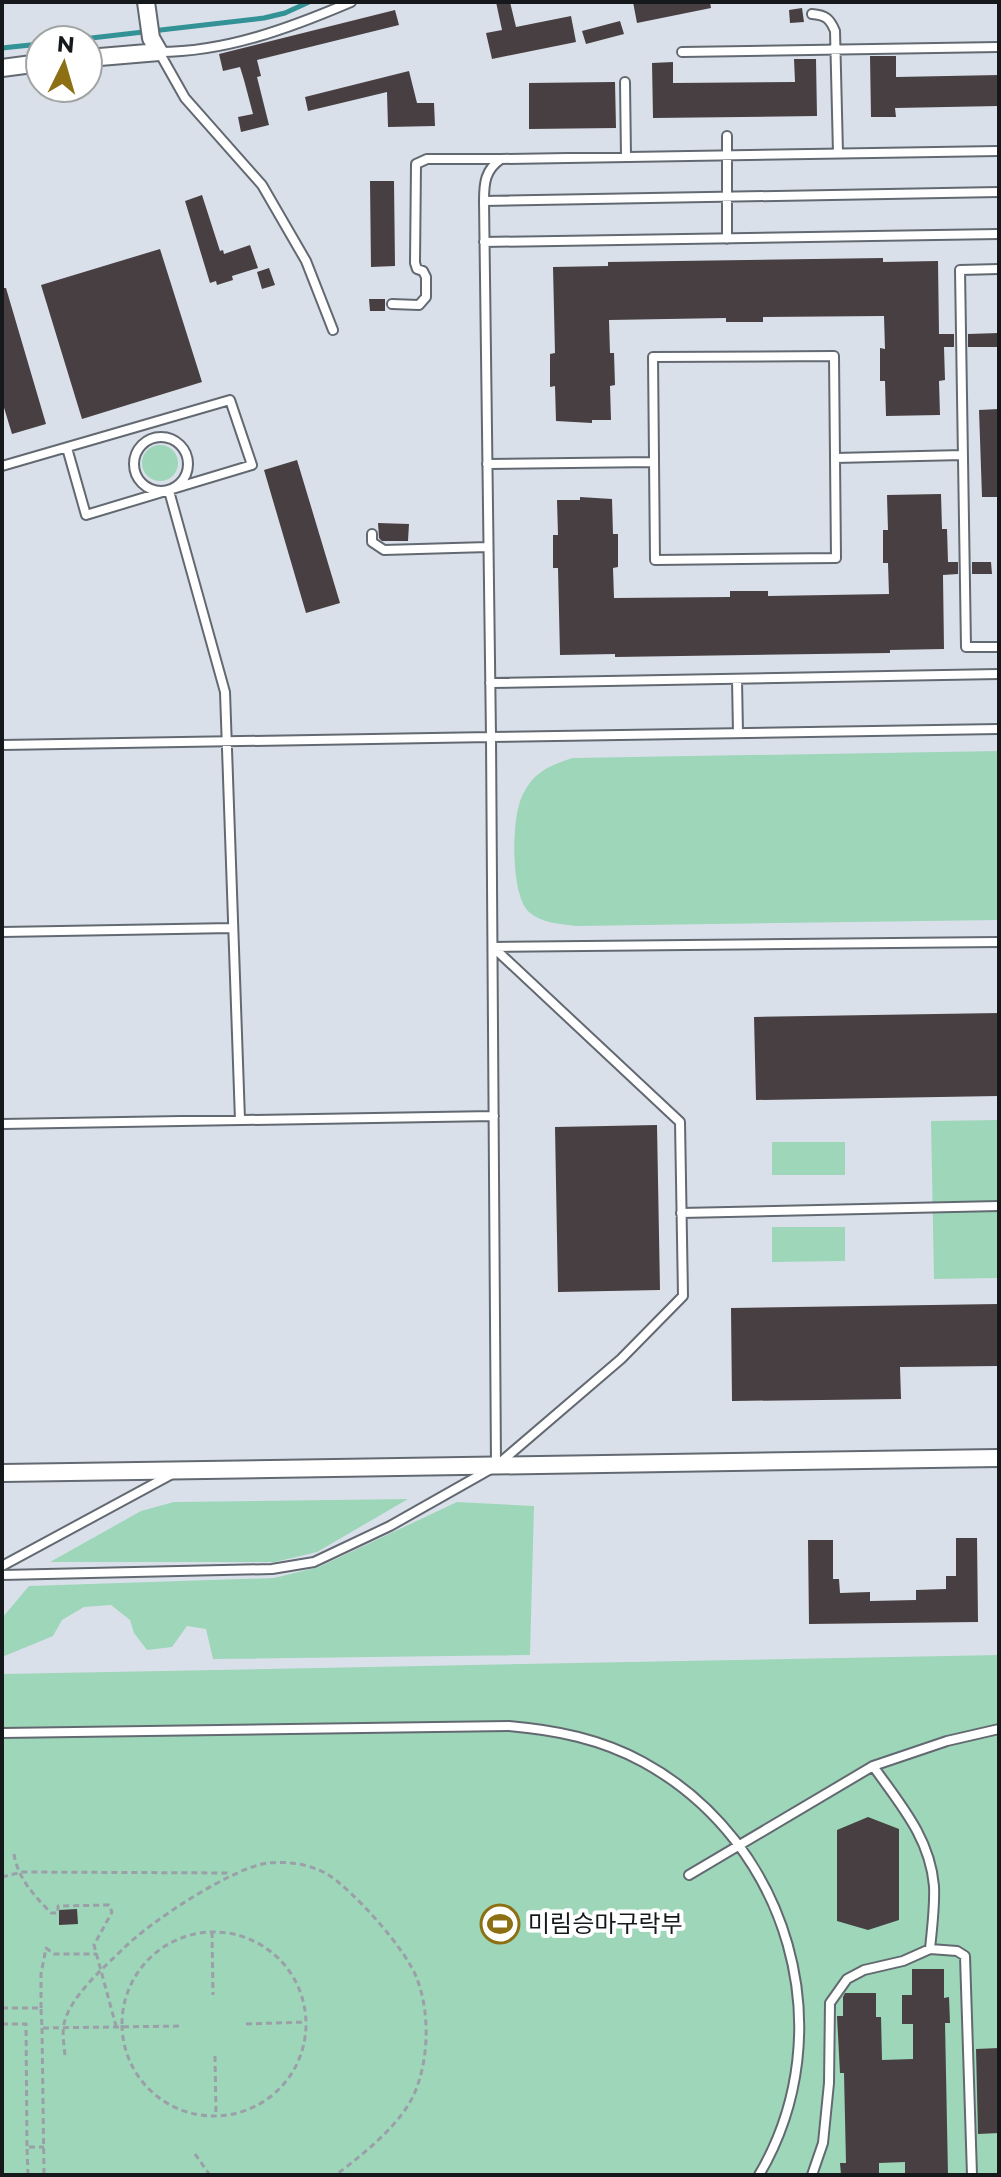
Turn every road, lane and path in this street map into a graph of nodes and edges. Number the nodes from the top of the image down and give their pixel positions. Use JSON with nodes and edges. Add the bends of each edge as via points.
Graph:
{"nodes":[{"id":1,"x":146,"y":2,"type":"edge"},
{"id":2,"x":351,"y":2,"type":"edge"},
{"id":3,"x":812,"y":14,"type":"dead end"},
{"id":4,"x":153,"y":38,"type":"junction"},
{"id":5,"x":999,"y":47,"type":"edge"},
{"id":6,"x":837,"y":50,"type":"junction"},
{"id":7,"x":682,"y":52,"type":"dead end"},
{"id":8,"x":104,"y":53,"type":"edge"},
{"id":9,"x":24,"y":65,"type":"edge"},
{"id":10,"x":2,"y":68,"type":"edge"},
{"id":11,"x":625,"y":82,"type":"dead end"},
{"id":12,"x":727,"y":136,"type":"dead end"},
{"id":13,"x":999,"y":151,"type":"edge"},
{"id":14,"x":838,"y":153,"type":"junction"},
{"id":15,"x":727,"y":155,"type":"junction"},
{"id":16,"x":626,"y":157,"type":"junction"},
{"id":17,"x":501,"y":159,"type":"junction"},
{"id":18,"x":999,"y":192,"type":"edge"},
{"id":19,"x":727,"y":197,"type":"junction"},
{"id":20,"x":484,"y":201,"type":"junction"},
{"id":21,"x":999,"y":234,"type":"edge"},
{"id":22,"x":727,"y":239,"type":"junction"},
{"id":23,"x":484,"y":242,"type":"junction"},
{"id":24,"x":999,"y":269,"type":"edge"},
{"id":25,"x":392,"y":304,"type":"dead end"},
{"id":26,"x":333,"y":330,"type":"dead end"},
{"id":27,"x":147,"y":425,"type":"junction"},
{"id":28,"x":151,"y":438,"type":"junction"},
{"id":29,"x":67,"y":448,"type":"junction"},
{"id":30,"x":963,"y":455,"type":"junction"},
{"id":31,"x":835,"y":458,"type":"junction"},
{"id":32,"x":654,"y":462,"type":"junction"},
{"id":33,"x":487,"y":464,"type":"junction"},
{"id":34,"x":2,"y":466,"type":"edge"},
{"id":35,"x":169,"y":491,"type":"junction"},
{"id":36,"x":372,"y":534,"type":"dead end"},
{"id":37,"x":488,"y":547,"type":"junction"},
{"id":38,"x":999,"y":647,"type":"edge"},
{"id":39,"x":999,"y":674,"type":"edge"},
{"id":40,"x":737,"y":679,"type":"junction"},
{"id":41,"x":490,"y":683,"type":"junction"},
{"id":42,"x":999,"y":729,"type":"edge"},
{"id":43,"x":738,"y":733,"type":"junction"},
{"id":44,"x":491,"y":737,"type":"junction"},
{"id":45,"x":227,"y":739,"type":"junction"},
{"id":46,"x":2,"y":745,"type":"edge"},
{"id":47,"x":233,"y":928,"type":"junction"},
{"id":48,"x":2,"y":932,"type":"edge"},
{"id":49,"x":999,"y":942,"type":"edge"},
{"id":50,"x":493,"y":947,"type":"junction"},
{"id":51,"x":494,"y":1116,"type":"junction"},
{"id":52,"x":240,"y":1120,"type":"junction"},
{"id":53,"x":2,"y":1124,"type":"edge"},
{"id":54,"x":999,"y":1206,"type":"edge"},
{"id":55,"x":681,"y":1213,"type":"junction"},
{"id":56,"x":999,"y":1458,"type":"edge"},
{"id":57,"x":496,"y":1466,"type":"junction"},
{"id":58,"x":179,"y":1470,"type":"junction"},
{"id":59,"x":2,"y":1473,"type":"edge"},
{"id":60,"x":2,"y":1566,"type":"edge"},
{"id":61,"x":2,"y":1575,"type":"edge"},
{"id":62,"x":999,"y":1729,"type":"edge"},
{"id":63,"x":2,"y":1733,"type":"edge"},
{"id":64,"x":873,"y":1766,"type":"junction"},
{"id":65,"x":739,"y":1844,"type":"junction"},
{"id":66,"x":14,"y":1854,"type":"dead end"},
{"id":67,"x":19,"y":1873,"type":"junction"},
{"id":68,"x":235,"y":1873,"type":"junction"},
{"id":69,"x":689,"y":1875,"type":"dead end"},
{"id":70,"x":2,"y":1877,"type":"edge"},
{"id":71,"x":212,"y":1932,"type":"junction"},
{"id":72,"x":930,"y":1949,"type":"junction"},
{"id":73,"x":97,"y":1954,"type":"junction"},
{"id":74,"x":101,"y":1968,"type":"junction"},
{"id":75,"x":213,"y":1995,"type":"dead end"},
{"id":76,"x":2,"y":2008,"type":"edge"},
{"id":77,"x":41,"y":2008,"type":"junction"},
{"id":78,"x":306,"y":2022,"type":"junction"},
{"id":79,"x":2,"y":2024,"type":"edge"},
{"id":80,"x":246,"y":2024,"type":"dead end"},
{"id":81,"x":119,"y":2026,"type":"junction"},
{"id":82,"x":183,"y":2026,"type":"dead end"},
{"id":83,"x":63,"y":2027,"type":"junction"},
{"id":84,"x":42,"y":2028,"type":"junction"},
{"id":85,"x":65,"y":2055,"type":"dead end"},
{"id":86,"x":215,"y":2056,"type":"dead end"},
{"id":87,"x":216,"y":2116,"type":"junction"},
{"id":88,"x":27,"y":2147,"type":"junction"},
{"id":89,"x":44,"y":2147,"type":"junction"},
{"id":90,"x":195,"y":2154,"type":"dead end"},
{"id":91,"x":28,"y":2175,"type":"edge"},
{"id":92,"x":44,"y":2175,"type":"edge"},
{"id":93,"x":210,"y":2175,"type":"edge"},
{"id":94,"x":336,"y":2175,"type":"edge"},
{"id":95,"x":759,"y":2175,"type":"edge"},
{"id":96,"x":812,"y":2175,"type":"edge"},
{"id":97,"x":972,"y":2175,"type":"edge"}],
"edges":[{"from":1,"to":4,"type":"street"},
{"from":2,"to":4,"type":"lane","via":[[300,24],[191,52]]},
{"from":3,"to":6,"type":"lane","via":[[831,21]]},
{"from":4,"to":8,"type":"street"},
{"from":4,"to":26,"type":"lane","via":[[185,98],[262,185],[306,261]]},
{"from":5,"to":6,"type":"lane"},
{"from":6,"to":7,"type":"lane"},
{"from":6,"to":14,"type":"lane"},
{"from":9,"to":10,"type":"street"},
{"from":11,"to":16,"type":"lane"},
{"from":12,"to":15,"type":"lane"},
{"from":13,"to":14,"type":"lane"},
{"from":14,"to":15,"type":"lane"},
{"from":15,"to":16,"type":"lane"},
{"from":15,"to":19,"type":"lane"},
{"from":16,"to":17,"type":"lane"},
{"from":17,"to":20,"type":"lane","via":[[484,181]]},
{"from":17,"to":25,"type":"lane","via":[[427,159],[416,164],[415,263],[426,277],[426,297],[419,305]]},
{"from":18,"to":19,"type":"lane"},
{"from":19,"to":20,"type":"lane"},
{"from":19,"to":22,"type":"lane"},
{"from":20,"to":23,"type":"lane"},
{"from":21,"to":22,"type":"lane"},
{"from":22,"to":23,"type":"lane"},
{"from":23,"to":33,"type":"lane"},
{"from":24,"to":30,"type":"lane","via":[[960,270]]},
{"from":27,"to":28,"type":"lane"},
{"from":27,"to":29,"type":"lane"},
{"from":27,"to":35,"type":"lane","via":[[230,400],[252,465]]},
{"from":28,"to":35,"type":"lane","via":[[135,455],[137,479],[157,492]]},
{"from":28,"to":35,"type":"lane","via":[[176,441],[185,450],[187,474]]},
{"from":29,"to":34,"type":"lane"},
{"from":29,"to":35,"type":"lane","via":[[86,515]]},
{"from":30,"to":31,"type":"lane"},
{"from":30,"to":38,"type":"lane","via":[[966,647]]},
{"from":31,"to":32,"type":"lane","via":[[836,558],[655,560]]},
{"from":31,"to":32,"type":"lane","via":[[834,356],[653,357]]},
{"from":32,"to":33,"type":"lane"},
{"from":33,"to":37,"type":"lane"},
{"from":35,"to":45,"type":"lane","via":[[220,669]]},
{"from":36,"to":37,"type":"lane","via":[[372,542],[384,550]]},
{"from":37,"to":41,"type":"lane"},
{"from":39,"to":40,"type":"lane"},
{"from":40,"to":41,"type":"lane"},
{"from":40,"to":43,"type":"lane"},
{"from":41,"to":44,"type":"lane"},
{"from":42,"to":43,"type":"lane"},
{"from":43,"to":44,"type":"lane"},
{"from":44,"to":45,"type":"lane"},
{"from":44,"to":50,"type":"lane"},
{"from":45,"to":46,"type":"lane"},
{"from":45,"to":47,"type":"lane"},
{"from":47,"to":48,"type":"lane"},
{"from":47,"to":52,"type":"lane"},
{"from":49,"to":50,"type":"lane"},
{"from":50,"to":51,"type":"lane"},
{"from":50,"to":55,"type":"lane","via":[[680,1122]]},
{"from":51,"to":52,"type":"lane"},
{"from":51,"to":57,"type":"lane"},
{"from":52,"to":53,"type":"lane"},
{"from":54,"to":55,"type":"lane"},
{"from":55,"to":57,"type":"lane","via":[[683,1296],[621,1359]]},
{"from":56,"to":57,"type":"street"},
{"from":57,"to":58,"type":"street"},
{"from":57,"to":61,"type":"lane","via":[[314,1562],[272,1569]]},
{"from":58,"to":59,"type":"street"},
{"from":58,"to":60,"type":"lane"},
{"from":62,"to":64,"type":"lane"},
{"from":63,"to":65,"type":"lane","via":[[537,1728],[591,1740],[642,1761],[688,1792]]},
{"from":64,"to":65,"type":"lane"},
{"from":64,"to":72,"type":"lane","via":[[927,1848],[934,1890]]},
{"from":65,"to":69,"type":"lane"},
{"from":65,"to":95,"type":"lane","via":[[783,1925],[800,2006],[793,2088],[777,2140]]},
{"from":66,"to":67,"type":"path"},
{"from":67,"to":68,"type":"path"},
{"from":67,"to":70,"type":"path"},
{"from":67,"to":73,"type":"path","via":[[51,1913],[58,1913],[58,1906],[109,1905],[112,1912],[94,1945]]},
{"from":68,"to":74,"type":"path","via":[[137,1934]]},
{"from":68,"to":94,"type":"path","via":[[268,1863],[310,1866],[326,1873],[382,1927],[418,1979],[425,2051],[414,2094],[388,2128]]},
{"from":71,"to":75,"type":"path"},
{"from":71,"to":78,"type":"path","via":[[255,1942],[280,1960],[303,1999]]},
{"from":71,"to":81,"type":"path","via":[[181,1938],[144,1964],[128,1990]]},
{"from":72,"to":96,"type":"lane","via":[[847,1979],[830,2003],[823,2143]]},
{"from":72,"to":97,"type":"lane","via":[[965,1956]]},
{"from":73,"to":74,"type":"path"},
{"from":73,"to":77,"type":"path","via":[[54,1954],[46,1948]]},
{"from":74,"to":81,"type":"path"},
{"from":74,"to":83,"type":"path"},
{"from":76,"to":77,"type":"path"},
{"from":77,"to":84,"type":"path"},
{"from":78,"to":80,"type":"path"},
{"from":78,"to":87,"type":"path","via":[[299,2059],[283,2084],[246,2110]]},
{"from":79,"to":88,"type":"path","via":[[26,2024]]},
{"from":81,"to":82,"type":"path"},
{"from":81,"to":83,"type":"path"},
{"from":81,"to":87,"type":"path","via":[[130,2063],[148,2088],[186,2112]]},
{"from":83,"to":84,"type":"path"},
{"from":83,"to":85,"type":"path"},
{"from":84,"to":89,"type":"path"},
{"from":86,"to":87,"type":"path"},
{"from":88,"to":89,"type":"path"},
{"from":88,"to":91,"type":"path"},
{"from":89,"to":92,"type":"path"},
{"from":90,"to":93,"type":"path"}]}
